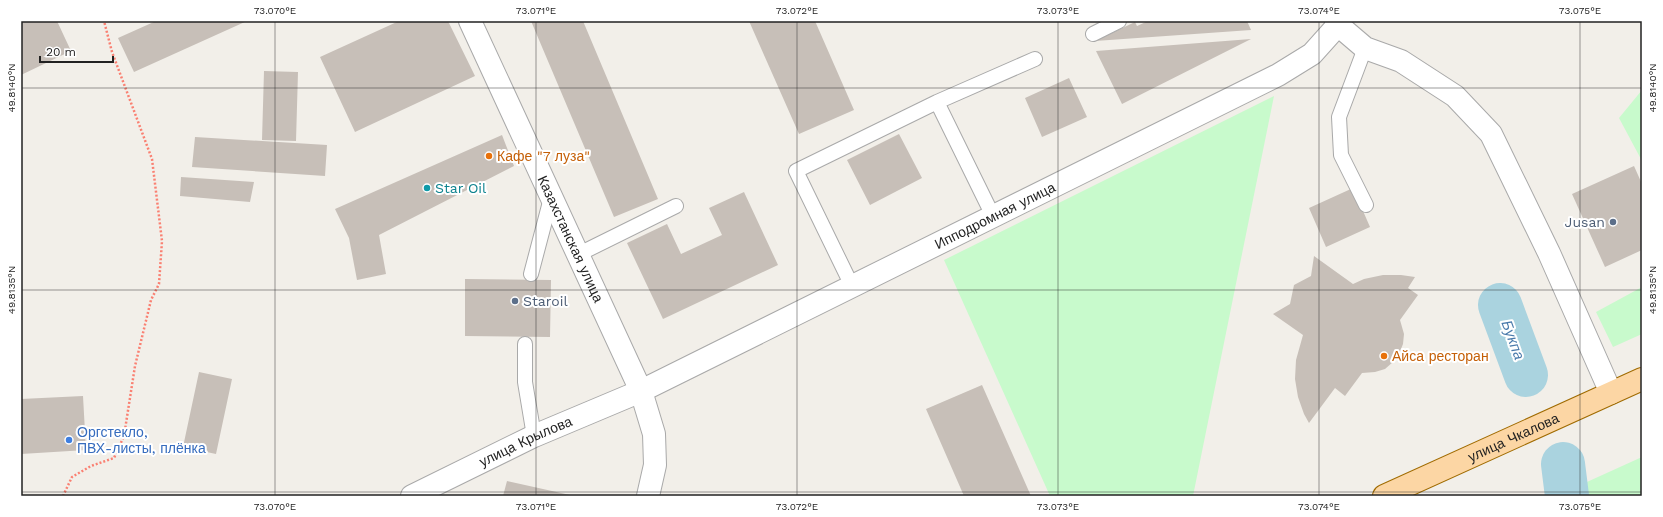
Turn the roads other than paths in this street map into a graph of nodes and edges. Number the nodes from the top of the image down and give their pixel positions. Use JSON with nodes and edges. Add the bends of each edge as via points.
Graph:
{"nodes":[{"id":1,"x":470,"y":21,"type":"edge"},
{"id":2,"x":1119,"y":21,"type":"edge"},
{"id":3,"x":1337,"y":23,"type":"edge"},
{"id":4,"x":1093,"y":34,"type":"dead end"},
{"id":5,"x":1365,"y":48,"type":"junction"},
{"id":6,"x":1035,"y":59,"type":"dead end"},
{"id":7,"x":937,"y":102,"type":"junction"},
{"id":8,"x":551,"y":198,"type":"junction"},
{"id":9,"x":1366,"y":205,"type":"dead end"},
{"id":10,"x":676,"y":206,"type":"dead end"},
{"id":11,"x":993,"y":216,"type":"junction"},
{"id":12,"x":577,"y":255,"type":"junction"},
{"id":13,"x":531,"y":274,"type":"dead end"},
{"id":14,"x":852,"y":286,"type":"junction"},
{"id":15,"x":525,"y":344,"type":"dead end"},
{"id":16,"x":1642,"y":379,"type":"edge"},
{"id":17,"x":641,"y":391,"type":"junction"},
{"id":18,"x":1611,"y":394,"type":"junction"},
{"id":19,"x":534,"y":436,"type":"junction"},
{"id":20,"x":412,"y":496,"type":"edge"},
{"id":21,"x":648,"y":496,"type":"edge"},
{"id":22,"x":1384,"y":496,"type":"edge"}],
"edges":[{"from":1,"to":8,"type":"street","name":"Казахстанская улица"},
{"from":2,"to":4,"type":"lane"},
{"from":3,"to":5,"type":"street"},
{"from":3,"to":11,"type":"street","name":"Ипподромная улица","via":[[1312,54],[1278,75]]},
{"from":5,"to":9,"type":"lane","via":[[1339,117],[1341,155]]},
{"from":5,"to":18,"type":"street","via":[[1401,61],[1455,96],[1492,134],[1549,253]]},
{"from":6,"to":7,"type":"lane"},
{"from":7,"to":11,"type":"lane"},
{"from":7,"to":14,"type":"lane","via":[[796,171]]},
{"from":8,"to":12,"type":"street","name":"Казахстанская улица"},
{"from":8,"to":13,"type":"lane"},
{"from":10,"to":12,"type":"lane"},
{"from":11,"to":14,"type":"street","name":"Ипподромная улица"},
{"from":12,"to":17,"type":"street","name":"Казахстанская улица"},
{"from":14,"to":17,"type":"street","name":"Ипподромная улица"},
{"from":15,"to":19,"type":"lane","via":[[525,382]]},
{"from":16,"to":18,"type":"main road","name":"улица Чкалова"},
{"from":17,"to":19,"type":"street","name":"улица Крылова"},
{"from":17,"to":21,"type":"street","name":"Казахстанская улица","via":[[654,434],[655,465]]},
{"from":18,"to":22,"type":"main road","name":"улица Чкалова"},
{"from":19,"to":20,"type":"street","name":"улица Крылова"}]}
